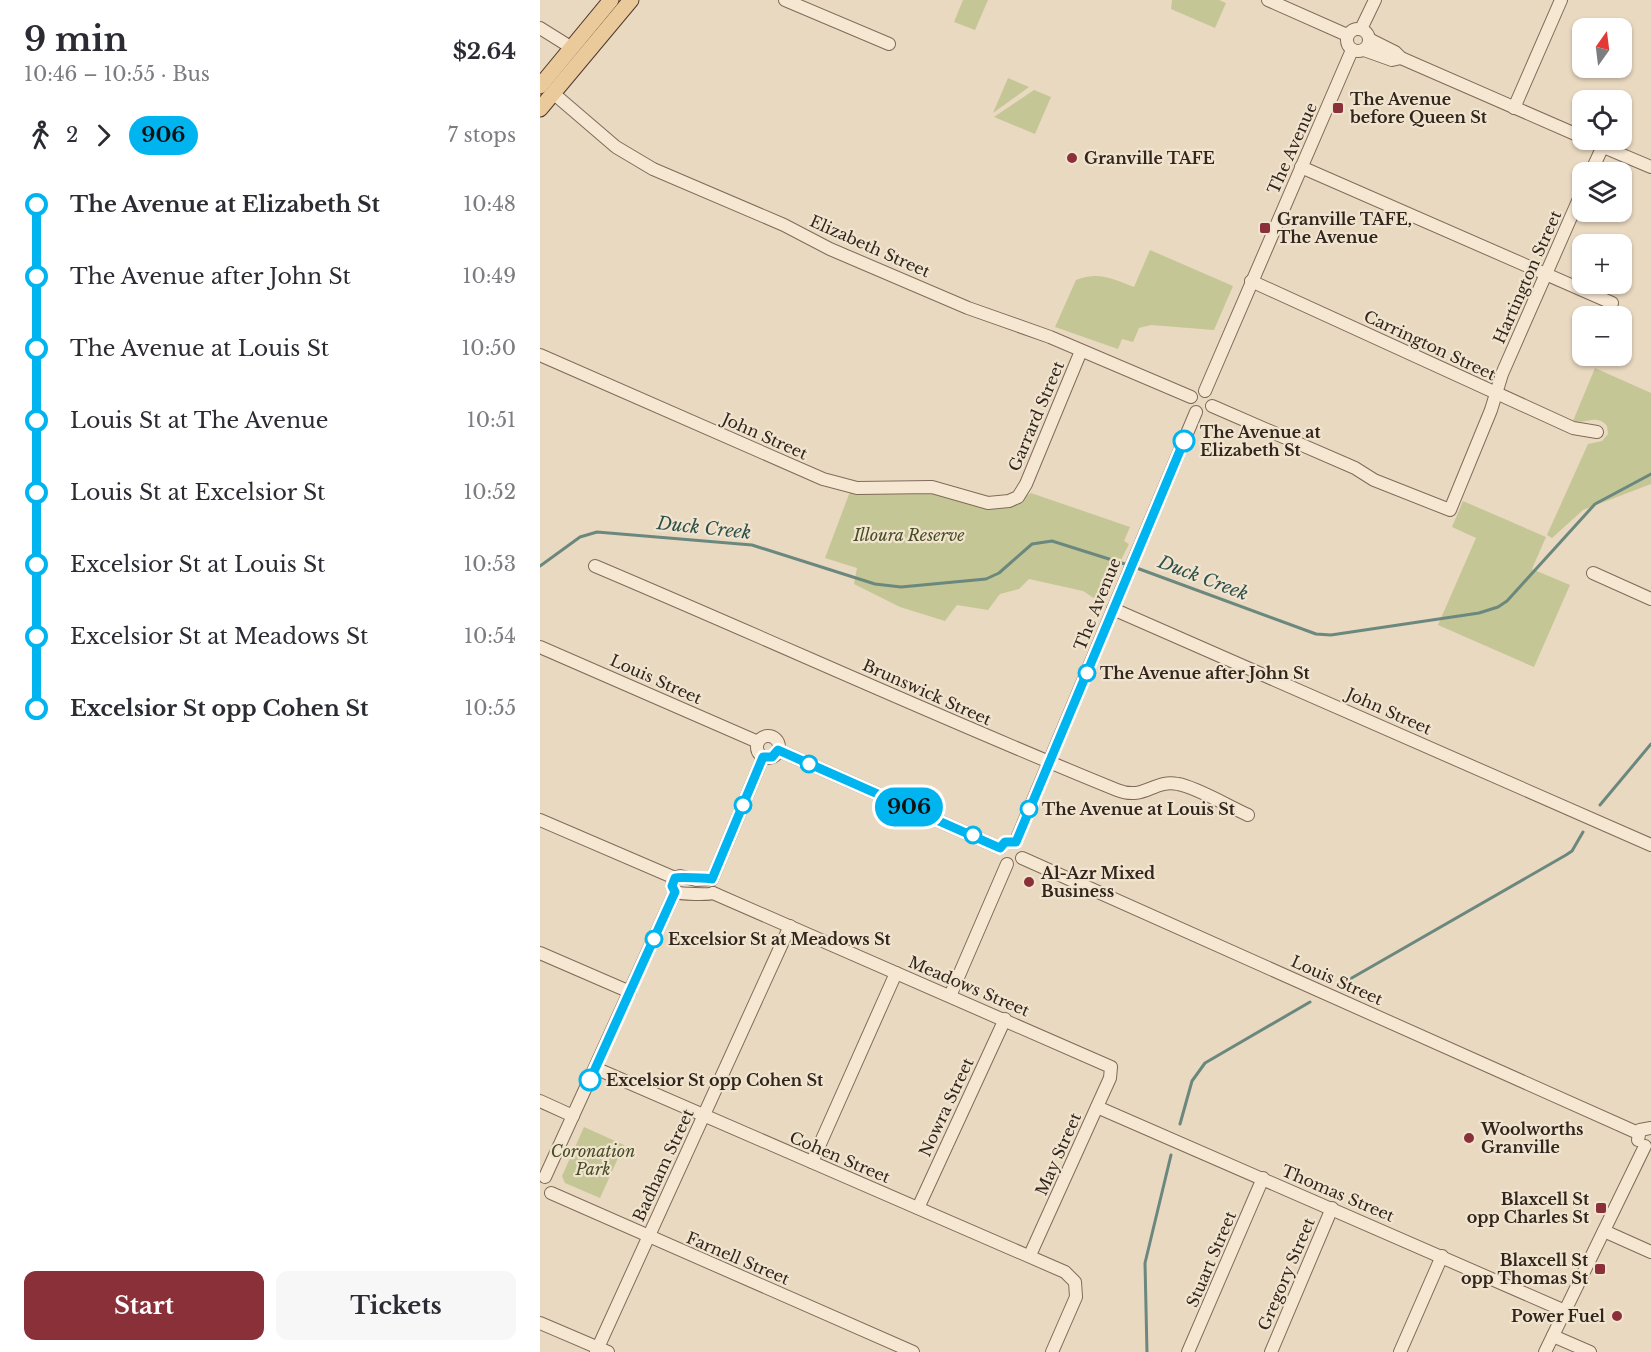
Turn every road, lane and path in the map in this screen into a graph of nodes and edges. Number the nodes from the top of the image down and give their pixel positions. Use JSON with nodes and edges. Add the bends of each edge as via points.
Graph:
{"nodes":[{"id":1,"x":611,"y":0,"type":"edge"},
{"id":2,"x":631,"y":0,"type":"edge"},
{"id":3,"x":785,"y":0,"type":"edge"},
{"id":4,"x":1268,"y":0,"type":"edge"},
{"id":5,"x":1375,"y":0,"type":"edge"},
{"id":6,"x":1561,"y":0,"type":"edge"},
{"id":7,"x":540,"y":28,"type":"edge"},
{"id":8,"x":1362,"y":42,"type":"junction"},
{"id":9,"x":889,"y":44,"type":"dead end"},
{"id":10,"x":572,"y":48,"type":"junction"},
{"id":11,"x":546,"y":90,"type":"edge"},
{"id":12,"x":1514,"y":108,"type":"junction"},
{"id":13,"x":540,"y":109,"type":"edge"},
{"id":14,"x":1572,"y":133,"type":"edge"},
{"id":15,"x":1612,"y":150,"type":"edge"},
{"id":16,"x":1301,"y":167,"type":"junction"},
{"id":17,"x":1651,"y":167,"type":"edge"},
{"id":18,"x":1572,"y":214,"type":"edge"},
{"id":19,"x":1545,"y":275,"type":"junction"},
{"id":20,"x":1251,"y":281,"type":"junction"},
{"id":21,"x":1612,"y":303,"type":"dead end"},
{"id":22,"x":1081,"y":351,"type":"junction"},
{"id":23,"x":540,"y":355,"type":"edge"},
{"id":24,"x":1205,"y":391,"type":"junction"},
{"id":25,"x":1496,"y":393,"type":"junction"},
{"id":26,"x":1191,"y":397,"type":"junction"},
{"id":27,"x":1212,"y":406,"type":"junction"},
{"id":28,"x":1196,"y":412,"type":"junction"},
{"id":29,"x":1597,"y":432,"type":"dead end"},
{"id":30,"x":988,"y":503,"type":"joint"},
{"id":31,"x":596,"y":566,"type":"dead end"},
{"id":32,"x":1593,"y":573,"type":"dead end"},
{"id":33,"x":1651,"y":599,"type":"edge"},
{"id":34,"x":1113,"y":609,"type":"junction"},
{"id":35,"x":540,"y":647,"type":"edge"},
{"id":36,"x":758,"y":742,"type":"junction"},
{"id":37,"x":778,"y":750,"type":"junction"},
{"id":38,"x":763,"y":757,"type":"junction"},
{"id":39,"x":1049,"y":763,"type":"junction"},
{"id":40,"x":1248,"y":815,"type":"dead end"},
{"id":41,"x":540,"y":820,"type":"edge"},
{"id":42,"x":1016,"y":842,"type":"junction"},
{"id":43,"x":1651,"y":845,"type":"edge"},
{"id":44,"x":1000,"y":848,"type":"junction"},
{"id":45,"x":1022,"y":858,"type":"junction"},
{"id":46,"x":1007,"y":864,"type":"junction"},
{"id":47,"x":675,"y":878,"type":"junction"},
{"id":48,"x":712,"y":879,"type":"junction"},
{"id":49,"x":675,"y":892,"type":"junction"},
{"id":50,"x":714,"y":893,"type":"junction"},
{"id":51,"x":790,"y":926,"type":"junction"},
{"id":52,"x":540,"y":953,"type":"edge"},
{"id":53,"x":896,"y":973,"type":"junction"},
{"id":54,"x":630,"y":992,"type":"junction"},
{"id":55,"x":951,"y":996,"type":"junction"},
{"id":56,"x":1005,"y":1019,"type":"junction"},
{"id":57,"x":1111,"y":1067,"type":"joint"},
{"id":58,"x":595,"y":1068,"type":"junction"},
{"id":59,"x":540,"y":1101,"type":"edge"},
{"id":60,"x":1097,"y":1107,"type":"junction"},
{"id":61,"x":573,"y":1116,"type":"junction"},
{"id":62,"x":703,"y":1117,"type":"junction"},
{"id":63,"x":1651,"y":1128,"type":"edge"},
{"id":64,"x":1638,"y":1133,"type":"junction"},
{"id":65,"x":1648,"y":1146,"type":"edge"},
{"id":66,"x":812,"y":1162,"type":"junction"},
{"id":67,"x":543,"y":1177,"type":"edge"},
{"id":68,"x":1263,"y":1178,"type":"junction"},
{"id":69,"x":546,"y":1196,"type":"edge"},
{"id":70,"x":918,"y":1208,"type":"junction"},
{"id":71,"x":1332,"y":1208,"type":"junction"},
{"id":72,"x":1604,"y":1231,"type":"junction"},
{"id":73,"x":648,"y":1237,"type":"junction"},
{"id":74,"x":1651,"y":1251,"type":"edge"},
{"id":75,"x":1030,"y":1255,"type":"junction"},
{"id":76,"x":1442,"y":1256,"type":"junction"},
{"id":77,"x":1565,"y":1311,"type":"junction"},
{"id":78,"x":540,"y":1323,"type":"edge"},
{"id":79,"x":1553,"y":1336,"type":"junction"},
{"id":80,"x":601,"y":1350,"type":"edge"},
{"id":81,"x":913,"y":1352,"type":"edge"},
{"id":82,"x":1052,"y":1352,"type":"edge"},
{"id":83,"x":1188,"y":1352,"type":"edge"},
{"id":84,"x":1271,"y":1352,"type":"edge"},
{"id":85,"x":1400,"y":1352,"type":"edge"},
{"id":86,"x":1545,"y":1352,"type":"edge"},
{"id":87,"x":1590,"y":1352,"type":"edge"}],
"edges":[{"from":1,"to":10,"type":"main road"},
{"from":2,"to":11,"type":"main road"},
{"from":3,"to":9,"type":"street"},
{"from":4,"to":8,"type":"street","via":[[1347,35],[1347,45]]},
{"from":5,"to":8,"type":"street","name":"The Avenue"},
{"from":6,"to":12,"type":"street"},
{"from":7,"to":10,"type":"street"},
{"from":8,"to":12,"type":"street","via":[[1392,60],[1401,58]]},
{"from":8,"to":16,"type":"street","name":"The Avenue"},
{"from":10,"to":11,"type":"main road"},
{"from":11,"to":13,"type":"main road"},
{"from":11,"to":22,"type":"street","name":"Elizabeth Street","via":[[616,147],[652,169],[957,304]]},
{"from":12,"to":14,"type":"street"},
{"from":15,"to":17,"type":"street"},
{"from":16,"to":19,"type":"street"},
{"from":16,"to":20,"type":"street","name":"The Avenue"},
{"from":18,"to":19,"type":"street","name":"Hartington Street"},
{"from":19,"to":21,"type":"street"},
{"from":19,"to":25,"type":"street","name":"Hartington Street"},
{"from":20,"to":24,"type":"street","name":"The Avenue"},
{"from":20,"to":25,"type":"street","name":"Carrington Street"},
{"from":22,"to":26,"type":"street","name":"Elizabeth Street"},
{"from":22,"to":30,"type":"street","name":"Garrard Street","via":[[1018,497]]},
{"from":23,"to":30,"type":"street","name":"John Street","via":[[823,479],[857,488],[932,487]]},
{"from":24,"to":26,"type":"street"},
{"from":24,"to":27,"type":"street"},
{"from":25,"to":27,"type":"street","name":"Hartington Street","via":[[1450,510]]},
{"from":25,"to":29,"type":"street","name":"Carrington Street","via":[[1573,428]]},
{"from":26,"to":28,"type":"street","via":[[1190,404]]},
{"from":27,"to":28,"type":"street"},
{"from":28,"to":34,"type":"street","name":"The Avenue"},
{"from":31,"to":39,"type":"street","name":"Brunswick Street"},
{"from":32,"to":33,"type":"street"},
{"from":34,"to":39,"type":"street","name":"The Avenue"},
{"from":34,"to":43,"type":"street","name":"John Street"},
{"from":35,"to":36,"type":"street","name":"Louis Street"},
{"from":36,"to":37,"type":"street","via":[[771,737]]},
{"from":36,"to":38,"type":"street"},
{"from":37,"to":38,"type":"street","via":[[772,757]]},
{"from":37,"to":44,"type":"street"},
{"from":38,"to":48,"type":"street"},
{"from":39,"to":40,"type":"street","name":"Brunswick Street","via":[[1138,795],[1162,784],[1178,784]]},
{"from":39,"to":42,"type":"street","name":"The Avenue"},
{"from":41,"to":47,"type":"street"},
{"from":42,"to":44,"type":"street","via":[[1005,842]]},
{"from":42,"to":45,"type":"street","via":[[1023,850]]},
{"from":44,"to":46,"type":"street","via":[[1001,859]]},
{"from":45,"to":46,"type":"street"},
{"from":45,"to":64,"type":"street","name":"Louis Street"},
{"from":46,"to":55,"type":"street"},
{"from":47,"to":48,"type":"street"},
{"from":47,"to":49,"type":"street"},
{"from":48,"to":50,"type":"street","via":[[717,887]]},
{"from":49,"to":50,"type":"street","via":[[708,896]]},
{"from":49,"to":54,"type":"street"},
{"from":50,"to":51,"type":"street","name":"Meadows Street"},
{"from":51,"to":53,"type":"street","name":"Meadows Street"},
{"from":51,"to":62,"type":"street","name":"Badham Street"},
{"from":52,"to":54,"type":"street"},
{"from":53,"to":55,"type":"street","name":"Meadows Street"},
{"from":53,"to":66,"type":"street"},
{"from":54,"to":58,"type":"street"},
{"from":55,"to":56,"type":"street","name":"Meadows Street"},
{"from":56,"to":57,"type":"street","name":"Meadows Street"},
{"from":56,"to":70,"type":"street","name":"Nowra Street"},
{"from":57,"to":60,"type":"street","name":"May Street"},
{"from":58,"to":61,"type":"street"},
{"from":58,"to":62,"type":"street","name":"Cohen Street"},
{"from":59,"to":61,"type":"street"},
{"from":60,"to":68,"type":"street","name":"Thomas Street"},
{"from":60,"to":75,"type":"street","name":"May Street"},
{"from":61,"to":67,"type":"street"},
{"from":62,"to":66,"type":"street","name":"Cohen Street"},
{"from":62,"to":73,"type":"street","name":"Badham Street"},
{"from":63,"to":64,"type":"street","via":[[1644,1127]]},
{"from":64,"to":65,"type":"street","via":[[1639,1143]]},
{"from":65,"to":72,"type":"street"},
{"from":66,"to":70,"type":"street","name":"Cohen Street"},
{"from":67,"to":69,"type":"street","via":[[551,1182]]},
{"from":68,"to":71,"type":"street","name":"Thomas Street"},
{"from":68,"to":83,"type":"street","name":"Stuart Street"},
{"from":69,"to":73,"type":"street","name":"Farnell Street"},
{"from":70,"to":75,"type":"street","name":"Cohen Street"},
{"from":71,"to":76,"type":"street","name":"Thomas Street"},
{"from":71,"to":84,"type":"street","name":"Gregory Street"},
{"from":72,"to":74,"type":"street"},
{"from":72,"to":77,"type":"street"},
{"from":73,"to":80,"type":"street","name":"Badham Street"},
{"from":73,"to":81,"type":"street","name":"Farnell Street"},
{"from":75,"to":82,"type":"street","name":"Cohen Street","via":[[1072,1277],[1077,1288]]},
{"from":76,"to":77,"type":"street","name":"Thomas Street"},
{"from":76,"to":85,"type":"street"},
{"from":77,"to":79,"type":"street"},
{"from":78,"to":80,"type":"street"},
{"from":79,"to":86,"type":"street"},
{"from":79,"to":87,"type":"street"}]}
